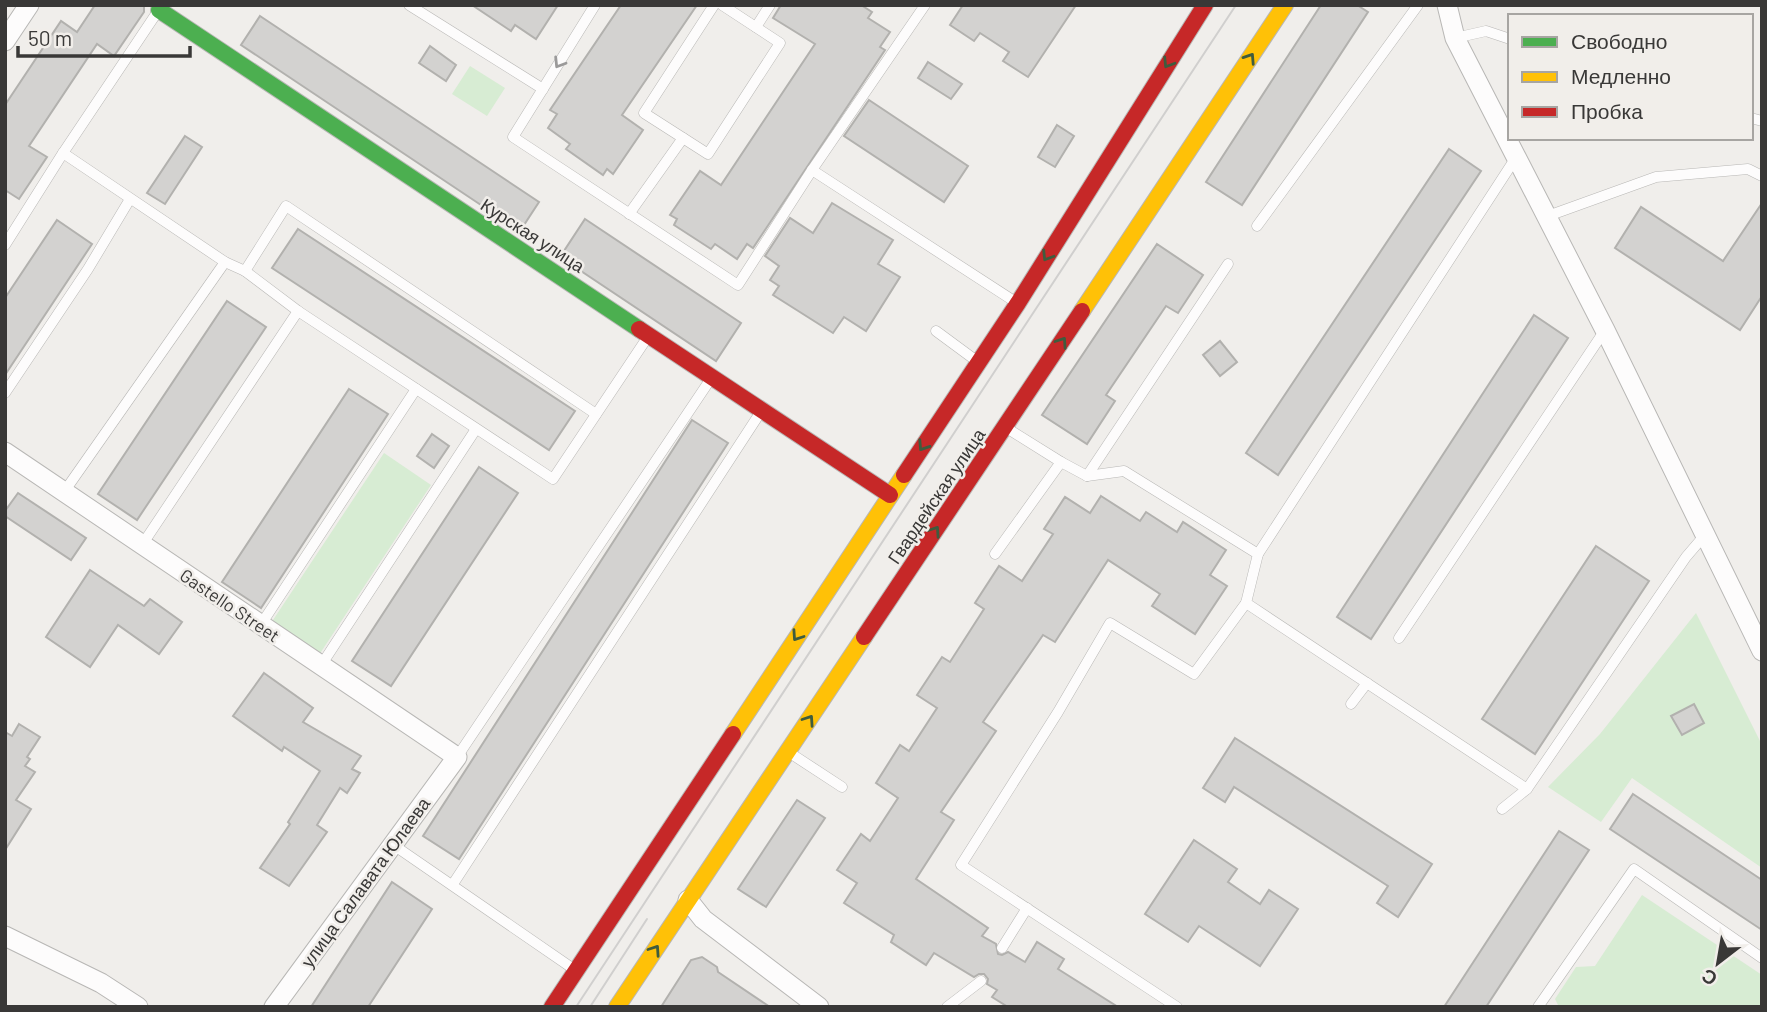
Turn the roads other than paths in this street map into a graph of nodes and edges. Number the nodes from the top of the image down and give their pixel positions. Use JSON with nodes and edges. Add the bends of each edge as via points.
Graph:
{"nodes":[{"id":1,"x":29,"y":5,"type":"edge"},
{"id":2,"x":409,"y":5,"type":"edge"},
{"id":3,"x":595,"y":5,"type":"edge"},
{"id":4,"x":714,"y":5,"type":"edge"},
{"id":5,"x":722,"y":5,"type":"edge"},
{"id":6,"x":770,"y":5,"type":"edge"},
{"id":7,"x":925,"y":5,"type":"edge"},
{"id":8,"x":1284,"y":5,"type":"edge"},
{"id":9,"x":1418,"y":5,"type":"edge"},
{"id":10,"x":1447,"y":5,"type":"edge"},
{"id":11,"x":160,"y":7,"type":"edge"},
{"id":12,"x":1199,"y":7,"type":"edge"},
{"id":13,"x":756,"y":27,"type":"junction"},
{"id":14,"x":1455,"y":38,"type":"junction"},
{"id":15,"x":1508,"y":38,"type":"edge"},
{"id":16,"x":5,"y":41,"type":"edge"},
{"id":17,"x":543,"y":89,"type":"junction"},
{"id":18,"x":683,"y":138,"type":"junction"},
{"id":19,"x":62,"y":153,"type":"junction"},
{"id":20,"x":1515,"y":159,"type":"junction"},
{"id":21,"x":812,"y":170,"type":"junction"},
{"id":22,"x":1762,"y":176,"type":"edge"},
{"id":23,"x":130,"y":199,"type":"junction"},
{"id":24,"x":629,"y":214,"type":"junction"},
{"id":25,"x":1545,"y":217,"type":"junction"},
{"id":26,"x":1257,"y":226,"type":"dead end"},
{"id":27,"x":5,"y":245,"type":"edge"},
{"id":28,"x":225,"y":262,"type":"junction"},
{"id":29,"x":1228,"y":264,"type":"dead end"},
{"id":30,"x":244,"y":271,"type":"junction"},
{"id":31,"x":1017,"y":303,"type":"junction"},
{"id":32,"x":298,"y":311,"type":"junction"},
{"id":33,"x":1605,"y":330,"type":"junction"},
{"id":34,"x":936,"y":331,"type":"dead end"},
{"id":35,"x":649,"y":334,"type":"junction"},
{"id":36,"x":978,"y":362,"type":"junction"},
{"id":37,"x":713,"y":377,"type":"junction"},
{"id":38,"x":416,"y":389,"type":"junction"},
{"id":39,"x":5,"y":393,"type":"edge"},
{"id":40,"x":762,"y":410,"type":"junction"},
{"id":41,"x":596,"y":414,"type":"junction"},
{"id":42,"x":1005,"y":427,"type":"junction"},
{"id":43,"x":476,"y":429,"type":"junction"},
{"id":44,"x":7,"y":457,"type":"edge"},
{"id":45,"x":1061,"y":462,"type":"junction"},
{"id":46,"x":1087,"y":476,"type":"junction"},
{"id":47,"x":64,"y":492,"type":"junction"},
{"id":48,"x":890,"y":495,"type":"junction"},
{"id":49,"x":1704,"y":536,"type":"junction"},
{"id":50,"x":142,"y":545,"type":"junction"},
{"id":51,"x":995,"y":554,"type":"dead end"},
{"id":52,"x":1258,"y":554,"type":"junction"},
{"id":53,"x":1246,"y":603,"type":"junction"},
{"id":54,"x":260,"y":626,"type":"junction"},
{"id":55,"x":1399,"y":638,"type":"dead end"},
{"id":56,"x":1762,"y":651,"type":"edge"},
{"id":57,"x":320,"y":667,"type":"junction"},
{"id":58,"x":1367,"y":683,"type":"junction"},
{"id":59,"x":1351,"y":704,"type":"dead end"},
{"id":60,"x":788,"y":751,"type":"junction"},
{"id":61,"x":457,"y":757,"type":"junction"},
{"id":62,"x":842,"y":787,"type":"dead end"},
{"id":63,"x":1527,"y":789,"type":"junction"},
{"id":64,"x":1502,"y":809,"type":"dead end"},
{"id":65,"x":392,"y":844,"type":"junction"},
{"id":66,"x":453,"y":884,"type":"junction"},
{"id":67,"x":688,"y":900,"type":"junction"},
{"id":68,"x":1027,"y":908,"type":"junction"},
{"id":69,"x":5,"y":936,"type":"edge"},
{"id":70,"x":1002,"y":948,"type":"dead end"},
{"id":71,"x":1762,"y":957,"type":"edge"},
{"id":72,"x":575,"y":971,"type":"junction"},
{"id":73,"x":981,"y":981,"type":"dead end"},
{"id":74,"x":138,"y":1007,"type":"edge"},
{"id":75,"x":274,"y":1007,"type":"edge"},
{"id":76,"x":552,"y":1007,"type":"edge"},
{"id":77,"x":617,"y":1007,"type":"edge"},
{"id":78,"x":818,"y":1007,"type":"edge"},
{"id":79,"x":947,"y":1007,"type":"edge"},
{"id":80,"x":1177,"y":1007,"type":"edge"},
{"id":81,"x":1538,"y":1007,"type":"edge"}],
"edges":[{"from":1,"to":16,"type":"street"},
{"from":2,"to":17,"type":"lane"},
{"from":3,"to":17,"type":"lane","one_way":true},
{"from":4,"to":18,"type":"lane","via":[[644,113]]},
{"from":5,"to":13,"type":"lane"},
{"from":6,"to":13,"type":"lane"},
{"from":7,"to":21,"type":"lane"},
{"from":42,"to":8,"type":"main road","name":"Гвардейская улица","one_way":true},
{"from":9,"to":26,"type":"lane"},
{"from":10,"to":14,"type":"street"},
{"from":11,"to":19,"type":"lane"},
{"from":11,"to":35,"type":"main road","name":"Курская улица"},
{"from":12,"to":31,"type":"main road","one_way":true},
{"from":13,"to":18,"type":"lane","via":[[780,43],[708,155]]},
{"from":14,"to":15,"type":"lane","via":[[1486,31]]},
{"from":14,"to":20,"type":"street"},
{"from":17,"to":24,"type":"lane","via":[[513,137]]},
{"from":18,"to":24,"type":"lane"},
{"from":19,"to":23,"type":"lane"},
{"from":19,"to":27,"type":"lane"},
{"from":20,"to":25,"type":"street"},
{"from":20,"to":52,"type":"lane"},
{"from":21,"to":24,"type":"lane","via":[[738,285]]},
{"from":21,"to":31,"type":"lane"},
{"from":22,"to":25,"type":"lane","via":[[1748,169],[1656,177]]},
{"from":23,"to":28,"type":"lane"},
{"from":23,"to":39,"type":"lane"},
{"from":25,"to":33,"type":"street"},
{"from":28,"to":30,"type":"lane"},
{"from":28,"to":47,"type":"lane"},
{"from":29,"to":46,"type":"lane"},
{"from":30,"to":32,"type":"lane"},
{"from":30,"to":41,"type":"lane","via":[[286,206]]},
{"from":31,"to":36,"type":"main road"},
{"from":32,"to":38,"type":"lane"},
{"from":32,"to":50,"type":"lane"},
{"from":33,"to":49,"type":"street"},
{"from":33,"to":55,"type":"lane"},
{"from":34,"to":36,"type":"lane"},
{"from":35,"to":37,"type":"main road","name":"Курская улица"},
{"from":35,"to":41,"type":"lane"},
{"from":36,"to":48,"type":"main road","one_way":true},
{"from":37,"to":40,"type":"main road","name":"Курская улица"},
{"from":37,"to":61,"type":"lane"},
{"from":38,"to":43,"type":"lane"},
{"from":38,"to":54,"type":"lane"},
{"from":40,"to":48,"type":"main road","name":"Курская улица"},
{"from":40,"to":66,"type":"lane"},
{"from":41,"to":43,"type":"lane","via":[[553,479]]},
{"from":42,"to":45,"type":"lane"},
{"from":60,"to":42,"type":"main road","name":"Гвардейская улица","one_way":true},
{"from":43,"to":57,"type":"lane"},
{"from":44,"to":47,"type":"street","name":"Gastello Street"},
{"from":45,"to":46,"type":"lane"},
{"from":45,"to":51,"type":"lane"},
{"from":46,"to":52,"type":"lane","via":[[1124,471]]},
{"from":47,"to":50,"type":"street","name":"Gastello Street"},
{"from":48,"to":72,"type":"main road","one_way":true},
{"from":49,"to":56,"type":"street"},
{"from":49,"to":63,"type":"lane"},
{"from":50,"to":54,"type":"street","name":"Gastello Street"},
{"from":52,"to":53,"type":"lane"},
{"from":53,"to":58,"type":"lane"},
{"from":53,"to":68,"type":"lane","via":[[1194,674],[1110,623],[961,865]]},
{"from":54,"to":57,"type":"street","name":"Gastello Street"},
{"from":57,"to":61,"type":"street","name":"Gastello Street"},
{"from":58,"to":59,"type":"lane"},
{"from":58,"to":63,"type":"lane"},
{"from":60,"to":62,"type":"lane"},
{"from":60,"to":67,"type":"main road","name":"Гвардейская улица"},
{"from":61,"to":65,"type":"street","name":"улица Салавата Юлаева"},
{"from":63,"to":64,"type":"lane"},
{"from":65,"to":66,"type":"lane"},
{"from":65,"to":75,"type":"street","name":"улица Салавата Юлаева"},
{"from":66,"to":72,"type":"lane"},
{"from":77,"to":67,"type":"main road","name":"Гвардейская улица","one_way":true},
{"from":67,"to":78,"type":"street","via":[[703,919]]},
{"from":68,"to":70,"type":"lane"},
{"from":68,"to":80,"type":"lane"},
{"from":69,"to":74,"type":"street","via":[[101,983]]},
{"from":71,"to":81,"type":"lane","via":[[1634,869]]},
{"from":72,"to":76,"type":"main road"},
{"from":73,"to":79,"type":"lane"}]}
